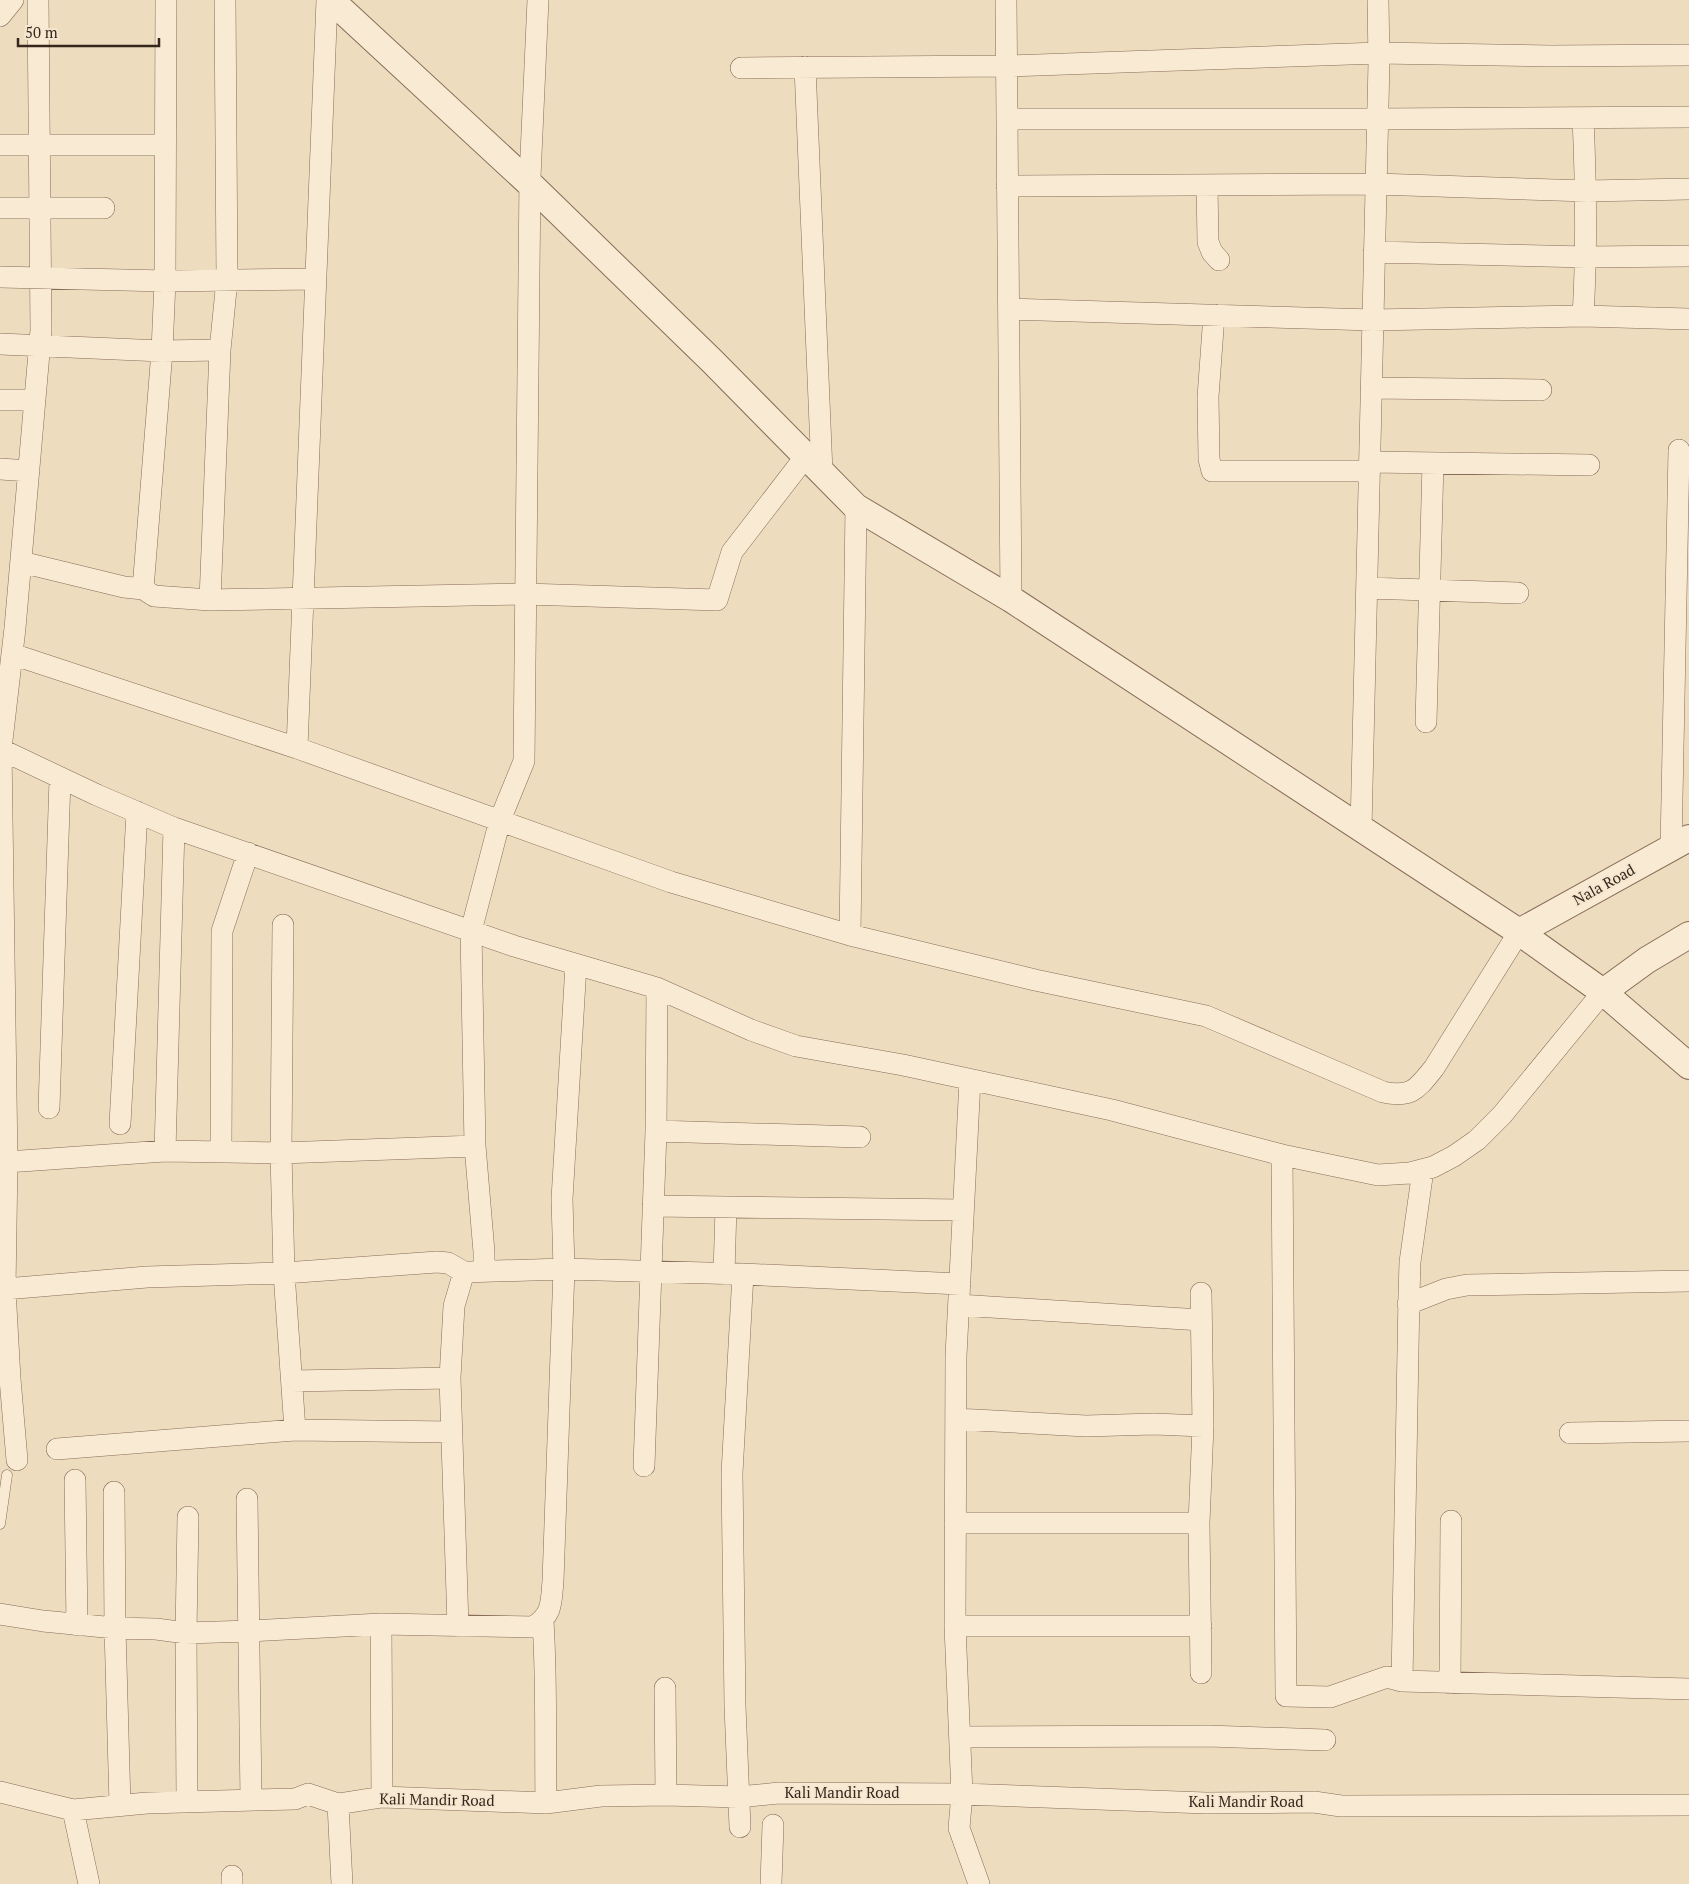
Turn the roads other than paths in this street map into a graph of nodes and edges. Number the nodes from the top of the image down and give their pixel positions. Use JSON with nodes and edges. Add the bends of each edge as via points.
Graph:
{"nodes":[{"id":1,"x":13,"y":0,"type":"edge"},
{"id":2,"x":38,"y":0,"type":"edge"},
{"id":3,"x":166,"y":0,"type":"edge"},
{"id":4,"x":225,"y":0,"type":"edge"},
{"id":5,"x":329,"y":0,"type":"edge"},
{"id":6,"x":538,"y":0,"type":"edge"},
{"id":7,"x":1006,"y":0,"type":"edge"},
{"id":8,"x":1378,"y":0,"type":"edge"},
{"id":9,"x":0,"y":16,"type":"edge"},
{"id":10,"x":1379,"y":53,"type":"junction"},
{"id":11,"x":1689,"y":55,"type":"edge"},
{"id":12,"x":1006,"y":66,"type":"junction"},
{"id":13,"x":805,"y":67,"type":"junction"},
{"id":14,"x":741,"y":68,"type":"dead end"},
{"id":15,"x":1689,"y":117,"type":"edge"},
{"id":16,"x":1583,"y":118,"type":"junction"},
{"id":17,"x":1007,"y":119,"type":"junction"},
{"id":18,"x":1377,"y":120,"type":"junction"},
{"id":19,"x":39,"y":144,"type":"junction"},
{"id":20,"x":0,"y":145,"type":"edge"},
{"id":21,"x":165,"y":145,"type":"junction"},
{"id":22,"x":530,"y":184,"type":"junction"},
{"id":23,"x":1376,"y":184,"type":"junction"},
{"id":24,"x":1208,"y":185,"type":"junction"},
{"id":25,"x":1007,"y":186,"type":"junction"},
{"id":26,"x":1689,"y":189,"type":"edge"},
{"id":27,"x":1586,"y":191,"type":"junction"},
{"id":28,"x":0,"y":208,"type":"edge"},
{"id":29,"x":40,"y":208,"type":"junction"},
{"id":30,"x":104,"y":208,"type":"dead end"},
{"id":31,"x":1374,"y":252,"type":"junction"},
{"id":32,"x":1689,"y":256,"type":"edge"},
{"id":33,"x":1586,"y":257,"type":"junction"},
{"id":34,"x":1219,"y":260,"type":"dead end"},
{"id":35,"x":0,"y":277,"type":"edge"},
{"id":36,"x":40,"y":278,"type":"junction"},
{"id":37,"x":316,"y":279,"type":"junction"},
{"id":38,"x":227,"y":280,"type":"junction"},
{"id":39,"x":165,"y":281,"type":"junction"},
{"id":40,"x":1009,"y":309,"type":"junction"},
{"id":41,"x":1214,"y":315,"type":"junction"},
{"id":42,"x":1583,"y":316,"type":"junction"},
{"id":43,"x":1689,"y":319,"type":"edge"},
{"id":44,"x":1373,"y":320,"type":"junction"},
{"id":45,"x":0,"y":344,"type":"edge"},
{"id":46,"x":39,"y":347,"type":"junction"},
{"id":47,"x":220,"y":350,"type":"junction"},
{"id":48,"x":162,"y":351,"type":"junction"},
{"id":49,"x":1372,"y":388,"type":"junction"},
{"id":50,"x":1541,"y":390,"type":"dead end"},
{"id":51,"x":0,"y":400,"type":"edge"},
{"id":52,"x":35,"y":400,"type":"junction"},
{"id":53,"x":1679,"y":450,"type":"dead end"},
{"id":54,"x":1370,"y":462,"type":"junction"},
{"id":55,"x":1433,"y":463,"type":"junction"},
{"id":56,"x":814,"y":464,"type":"junction"},
{"id":57,"x":1589,"y":465,"type":"dead end"},
{"id":58,"x":0,"y":469,"type":"edge"},
{"id":59,"x":29,"y":471,"type":"junction"},
{"id":60,"x":856,"y":507,"type":"junction"},
{"id":61,"x":21,"y":562,"type":"junction"},
{"id":62,"x":1367,"y":588,"type":"junction"},
{"id":63,"x":144,"y":589,"type":"junction"},
{"id":64,"x":1431,"y":590,"type":"junction"},
{"id":65,"x":1518,"y":593,"type":"dead end"},
{"id":66,"x":525,"y":594,"type":"junction"},
{"id":67,"x":304,"y":597,"type":"junction"},
{"id":68,"x":1011,"y":599,"type":"junction"},
{"id":69,"x":210,"y":600,"type":"junction"},
{"id":70,"x":12,"y":654,"type":"junction"},
{"id":71,"x":1426,"y":722,"type":"dead end"},
{"id":72,"x":297,"y":748,"type":"junction"},
{"id":73,"x":0,"y":749,"type":"edge"},
{"id":74,"x":60,"y":779,"type":"junction"},
{"id":75,"x":137,"y":812,"type":"junction"},
{"id":76,"x":500,"y":820,"type":"junction"},
{"id":77,"x":174,"y":828,"type":"junction"},
{"id":78,"x":1361,"y":829,"type":"junction"},
{"id":79,"x":1680,"y":843,"type":"edge"},
{"id":80,"x":248,"y":853,"type":"junction"},
{"id":81,"x":283,"y":925,"type":"dead end"},
{"id":82,"x":471,"y":931,"type":"junction"},
{"id":83,"x":850,"y":935,"type":"junction"},
{"id":84,"x":1689,"y":935,"type":"edge"},
{"id":85,"x":1526,"y":938,"type":"junction"},
{"id":86,"x":576,"y":965,"type":"junction"},
{"id":87,"x":657,"y":988,"type":"junction"},
{"id":88,"x":1598,"y":989,"type":"junction"},
{"id":89,"x":1689,"y":1066,"type":"edge"},
{"id":90,"x":970,"y":1080,"type":"junction"},
{"id":91,"x":49,"y":1108,"type":"dead end"},
{"id":92,"x":120,"y":1124,"type":"dead end"},
{"id":93,"x":656,"y":1131,"type":"junction"},
{"id":94,"x":860,"y":1137,"type":"dead end"},
{"id":95,"x":475,"y":1146,"type":"junction"},
{"id":96,"x":5,"y":1150,"type":"edge"},
{"id":97,"x":165,"y":1152,"type":"junction"},
{"id":98,"x":221,"y":1152,"type":"junction"},
{"id":99,"x":281,"y":1153,"type":"junction"},
{"id":100,"x":1282,"y":1154,"type":"junction"},
{"id":101,"x":1423,"y":1170,"type":"junction"},
{"id":102,"x":653,"y":1206,"type":"junction"},
{"id":103,"x":726,"y":1207,"type":"junction"},
{"id":104,"x":964,"y":1210,"type":"junction"},
{"id":105,"x":564,"y":1269,"type":"junction"},
{"id":106,"x":474,"y":1272,"type":"junction"},
{"id":107,"x":284,"y":1273,"type":"junction"},
{"id":108,"x":650,"y":1273,"type":"junction"},
{"id":109,"x":733,"y":1274,"type":"junction"},
{"id":110,"x":1689,"y":1281,"type":"edge"},
{"id":111,"x":5,"y":1289,"type":"junction"},
{"id":112,"x":1201,"y":1293,"type":"dead end"},
{"id":113,"x":959,"y":1294,"type":"junction"},
{"id":114,"x":1408,"y":1304,"type":"junction"},
{"id":115,"x":1201,"y":1320,"type":"junction"},
{"id":116,"x":450,"y":1378,"type":"junction"},
{"id":117,"x":292,"y":1381,"type":"junction"},
{"id":118,"x":956,"y":1419,"type":"junction"},
{"id":119,"x":1203,"y":1426,"type":"junction"},
{"id":120,"x":295,"y":1430,"type":"junction"},
{"id":121,"x":1689,"y":1431,"type":"edge"},
{"id":122,"x":451,"y":1432,"type":"junction"},
{"id":123,"x":1570,"y":1433,"type":"dead end"},
{"id":124,"x":57,"y":1449,"type":"dead end"},
{"id":125,"x":644,"y":1466,"type":"dead end"},
{"id":126,"x":12,"y":1467,"type":"joint"},
{"id":127,"x":75,"y":1480,"type":"dead end"},
{"id":128,"x":114,"y":1492,"type":"dead end"},
{"id":129,"x":247,"y":1499,"type":"dead end"},
{"id":130,"x":188,"y":1517,"type":"dead end"},
{"id":131,"x":1450,"y":1521,"type":"dead end"},
{"id":132,"x":955,"y":1523,"type":"junction"},
{"id":133,"x":1199,"y":1523,"type":"junction"},
{"id":134,"x":0,"y":1524,"type":"edge"},
{"id":135,"x":0,"y":1614,"type":"edge"},
{"id":136,"x":543,"y":1621,"type":"junction"},
{"id":137,"x":381,"y":1624,"type":"junction"},
{"id":138,"x":77,"y":1625,"type":"junction"},
{"id":139,"x":458,"y":1626,"type":"junction"},
{"id":140,"x":955,"y":1626,"type":"junction"},
{"id":141,"x":1201,"y":1626,"type":"junction"},
{"id":142,"x":115,"y":1628,"type":"junction"},
{"id":143,"x":250,"y":1632,"type":"junction"},
{"id":144,"x":186,"y":1633,"type":"junction"},
{"id":145,"x":1201,"y":1673,"type":"dead end"},
{"id":146,"x":1402,"y":1681,"type":"junction"},
{"id":147,"x":1450,"y":1683,"type":"junction"},
{"id":148,"x":665,"y":1688,"type":"dead end"},
{"id":149,"x":1689,"y":1689,"type":"edge"},
{"id":150,"x":960,"y":1737,"type":"junction"},
{"id":151,"x":1325,"y":1740,"type":"dead end"},
{"id":152,"x":0,"y":1792,"type":"edge"},
{"id":153,"x":666,"y":1794,"type":"junction"},
{"id":154,"x":962,"y":1794,"type":"junction"},
{"id":155,"x":382,"y":1797,"type":"junction"},
{"id":156,"x":739,"y":1797,"type":"junction"},
{"id":157,"x":251,"y":1800,"type":"junction"},
{"id":158,"x":187,"y":1802,"type":"junction"},
{"id":159,"x":546,"y":1803,"type":"junction"},
{"id":160,"x":338,"y":1804,"type":"junction"},
{"id":161,"x":120,"y":1805,"type":"junction"},
{"id":162,"x":1689,"y":1805,"type":"edge"},
{"id":163,"x":73,"y":1810,"type":"junction"},
{"id":164,"x":773,"y":1825,"type":"dead end"},
{"id":165,"x":740,"y":1826,"type":"dead end"},
{"id":166,"x":89,"y":1884,"type":"edge"},
{"id":167,"x":342,"y":1884,"type":"edge"},
{"id":168,"x":772,"y":1884,"type":"edge"},
{"id":169,"x":979,"y":1884,"type":"edge"}],
"edges":[{"from":1,"to":9,"type":"street"},
{"from":2,"to":19,"type":"street"},
{"from":3,"to":21,"type":"street"},
{"from":4,"to":38,"type":"street"},
{"from":5,"to":22,"type":"street"},
{"from":5,"to":37,"type":"street"},
{"from":6,"to":22,"type":"street"},
{"from":7,"to":12,"type":"street"},
{"from":8,"to":10,"type":"street"},
{"from":10,"to":11,"type":"street"},
{"from":10,"to":12,"type":"street"},
{"from":10,"to":18,"type":"street"},
{"from":12,"to":13,"type":"street"},
{"from":12,"to":17,"type":"street"},
{"from":13,"to":14,"type":"street"},
{"from":13,"to":56,"type":"street"},
{"from":15,"to":16,"type":"street"},
{"from":16,"to":18,"type":"street"},
{"from":16,"to":27,"type":"street"},
{"from":17,"to":18,"type":"street"},
{"from":17,"to":25,"type":"street"},
{"from":18,"to":23,"type":"street"},
{"from":19,"to":20,"type":"street"},
{"from":19,"to":21,"type":"street"},
{"from":19,"to":29,"type":"street"},
{"from":21,"to":39,"type":"street"},
{"from":22,"to":56,"type":"street"},
{"from":22,"to":66,"type":"street"},
{"from":23,"to":24,"type":"street"},
{"from":23,"to":27,"type":"street"},
{"from":23,"to":31,"type":"street"},
{"from":24,"to":25,"type":"street"},
{"from":24,"to":34,"type":"street","via":[[1208,242]]},
{"from":25,"to":40,"type":"street"},
{"from":26,"to":27,"type":"street"},
{"from":27,"to":33,"type":"street"},
{"from":28,"to":29,"type":"street"},
{"from":29,"to":30,"type":"street"},
{"from":29,"to":36,"type":"street"},
{"from":31,"to":33,"type":"street"},
{"from":31,"to":44,"type":"street"},
{"from":32,"to":33,"type":"street"},
{"from":33,"to":42,"type":"street"},
{"from":35,"to":36,"type":"street"},
{"from":36,"to":39,"type":"street"},
{"from":36,"to":46,"type":"street"},
{"from":37,"to":38,"type":"street"},
{"from":37,"to":67,"type":"street"},
{"from":38,"to":39,"type":"street"},
{"from":38,"to":47,"type":"street"},
{"from":39,"to":48,"type":"street"},
{"from":40,"to":41,"type":"street"},
{"from":40,"to":68,"type":"street"},
{"from":41,"to":44,"type":"street"},
{"from":41,"to":54,"type":"street","via":[[1208,397],[1212,471],[1368,471]]},
{"from":42,"to":43,"type":"street"},
{"from":42,"to":44,"type":"street"},
{"from":44,"to":49,"type":"street"},
{"from":45,"to":46,"type":"street"},
{"from":46,"to":48,"type":"street"},
{"from":46,"to":52,"type":"street"},
{"from":47,"to":48,"type":"street"},
{"from":47,"to":69,"type":"street"},
{"from":48,"to":63,"type":"street"},
{"from":49,"to":50,"type":"street"},
{"from":49,"to":54,"type":"street"},
{"from":51,"to":52,"type":"street"},
{"from":52,"to":59,"type":"street"},
{"from":53,"to":79,"type":"street"},
{"from":54,"to":55,"type":"street"},
{"from":54,"to":62,"type":"street"},
{"from":55,"to":57,"type":"street"},
{"from":55,"to":64,"type":"street"},
{"from":56,"to":60,"type":"street"},
{"from":56,"to":66,"type":"street","via":[[732,552],[717,600]]},
{"from":58,"to":59,"type":"street"},
{"from":59,"to":61,"type":"street"},
{"from":60,"to":68,"type":"street"},
{"from":60,"to":83,"type":"street"},
{"from":61,"to":63,"type":"street"},
{"from":61,"to":70,"type":"street"},
{"from":62,"to":64,"type":"street"},
{"from":62,"to":78,"type":"street"},
{"from":63,"to":69,"type":"street","via":[[154,596]]},
{"from":64,"to":65,"type":"street"},
{"from":64,"to":71,"type":"street"},
{"from":66,"to":67,"type":"street"},
{"from":66,"to":76,"type":"street","via":[[524,761]]},
{"from":67,"to":69,"type":"street"},
{"from":67,"to":72,"type":"street"},
{"from":68,"to":78,"type":"street"},
{"from":70,"to":72,"type":"street"},
{"from":70,"to":73,"type":"street"},
{"from":72,"to":76,"type":"street"},
{"from":73,"to":74,"type":"street"},
{"from":73,"to":96,"type":"street"},
{"from":74,"to":75,"type":"street"},
{"from":74,"to":91,"type":"street"},
{"from":75,"to":77,"type":"street"},
{"from":75,"to":92,"type":"street"},
{"from":76,"to":82,"type":"street"},
{"from":76,"to":83,"type":"street","via":[[671,882]]},
{"from":77,"to":80,"type":"street"},
{"from":77,"to":97,"type":"street"},
{"from":78,"to":85,"type":"street"},
{"from":79,"to":85,"type":"street","name":"Nala Road"},
{"from":80,"to":82,"type":"street"},
{"from":80,"to":98,"type":"street","via":[[222,931]]},
{"from":81,"to":99,"type":"street"},
{"from":82,"to":86,"type":"street"},
{"from":82,"to":95,"type":"street"},
{"from":83,"to":85,"type":"street","via":[[1044,982],[1206,1016],[1383,1092],[1397,1095],[1411,1093],[1434,1068]]},
{"from":84,"to":88,"type":"street"},
{"from":85,"to":88,"type":"street"},
{"from":86,"to":87,"type":"street"},
{"from":86,"to":105,"type":"street","via":[[562,1199]]},
{"from":87,"to":90,"type":"street","via":[[751,1030],[796,1046]]},
{"from":87,"to":93,"type":"street"},
{"from":88,"to":89,"type":"street"},
{"from":88,"to":101,"type":"street","via":[[1502,1116],[1454,1156]]},
{"from":90,"to":100,"type":"street","via":[[1112,1110]]},
{"from":90,"to":104,"type":"street"},
{"from":93,"to":94,"type":"street"},
{"from":93,"to":102,"type":"street"},
{"from":95,"to":99,"type":"street"},
{"from":95,"to":106,"type":"street","via":[[484,1252]]},
{"from":96,"to":97,"type":"street"},
{"from":96,"to":111,"type":"street"},
{"from":97,"to":98,"type":"street"},
{"from":98,"to":99,"type":"street"},
{"from":99,"to":107,"type":"street"},
{"from":100,"to":101,"type":"street","via":[[1378,1175],[1410,1174]]},
{"from":100,"to":146,"type":"street","via":[[1286,1696],[1330,1697],[1387,1677]]},
{"from":101,"to":114,"type":"street","via":[[1410,1262]]},
{"from":102,"to":103,"type":"street"},
{"from":102,"to":108,"type":"street"},
{"from":103,"to":104,"type":"street"},
{"from":103,"to":109,"type":"street"},
{"from":104,"to":113,"type":"street"},
{"from":105,"to":106,"type":"street"},
{"from":105,"to":108,"type":"street"},
{"from":105,"to":136,"type":"street","via":[[553,1581],[551,1607]]},
{"from":106,"to":107,"type":"street","via":[[438,1262]]},
{"from":106,"to":116,"type":"street","via":[[454,1306]]},
{"from":107,"to":111,"type":"street","via":[[147,1277]]},
{"from":107,"to":117,"type":"street"},
{"from":108,"to":109,"type":"street"},
{"from":108,"to":125,"type":"street"},
{"from":109,"to":113,"type":"street"},
{"from":109,"to":156,"type":"street","via":[[732,1473]]},
{"from":110,"to":114,"type":"street","via":[[1467,1285],[1446,1289]]},
{"from":111,"to":126,"type":"street"},
{"from":112,"to":115,"type":"street"},
{"from":113,"to":115,"type":"street"},
{"from":113,"to":118,"type":"street"},
{"from":114,"to":146,"type":"street"},
{"from":115,"to":119,"type":"street"},
{"from":116,"to":117,"type":"street"},
{"from":116,"to":122,"type":"street"},
{"from":117,"to":120,"type":"street"},
{"from":118,"to":119,"type":"street","via":[[1086,1426]]},
{"from":118,"to":132,"type":"street"},
{"from":119,"to":133,"type":"street"},
{"from":120,"to":122,"type":"street"},
{"from":120,"to":124,"type":"street"},
{"from":121,"to":123,"type":"street"},
{"from":122,"to":139,"type":"street"},
{"from":126,"to":134,"type":"lane"},
{"from":127,"to":138,"type":"street"},
{"from":128,"to":142,"type":"street"},
{"from":129,"to":143,"type":"street"},
{"from":130,"to":144,"type":"street"},
{"from":131,"to":147,"type":"street"},
{"from":132,"to":133,"type":"street"},
{"from":132,"to":140,"type":"street"},
{"from":133,"to":141,"type":"street"},
{"from":135,"to":138,"type":"street"},
{"from":136,"to":139,"type":"street","via":[[533,1627]]},
{"from":136,"to":159,"type":"street"},
{"from":137,"to":139,"type":"street"},
{"from":137,"to":143,"type":"street"},
{"from":137,"to":155,"type":"street"},
{"from":138,"to":142,"type":"street"},
{"from":140,"to":141,"type":"street"},
{"from":140,"to":150,"type":"street"},
{"from":141,"to":145,"type":"street"},
{"from":142,"to":144,"type":"street"},
{"from":142,"to":161,"type":"street"},
{"from":143,"to":144,"type":"street"},
{"from":143,"to":157,"type":"street"},
{"from":144,"to":158,"type":"street"},
{"from":146,"to":147,"type":"street"},
{"from":147,"to":149,"type":"street"},
{"from":148,"to":153,"type":"street"},
{"from":150,"to":151,"type":"street","via":[[1208,1736]]},
{"from":150,"to":154,"type":"street"},
{"from":152,"to":163,"type":"street","name":"Kali Mandir Road"},
{"from":153,"to":156,"type":"street","name":"Kali Mandir Road"},
{"from":153,"to":159,"type":"street","name":"Kali Mandir Road","via":[[601,1796]]},
{"from":154,"to":156,"type":"street","name":"Kali Mandir Road","via":[[779,1793]]},
{"from":154,"to":162,"type":"street","name":"Kali Mandir Road","via":[[1206,1803],[1314,1802],[1341,1806]]},
{"from":154,"to":169,"type":"street","via":[[959,1828]]},
{"from":155,"to":159,"type":"street","name":"Kali Mandir Road"},
{"from":155,"to":160,"type":"street","name":"Kali Mandir Road"},
{"from":156,"to":165,"type":"street"},
{"from":157,"to":158,"type":"street","name":"Kali Mandir Road"},
{"from":157,"to":160,"type":"street","name":"Kali Mandir Road","via":[[295,1799],[308,1794]]},
{"from":158,"to":161,"type":"street","name":"Kali Mandir Road"},
{"from":160,"to":167,"type":"street"},
{"from":161,"to":163,"type":"street","name":"Kali Mandir Road"},
{"from":163,"to":166,"type":"street"},
{"from":164,"to":168,"type":"street"}]}
